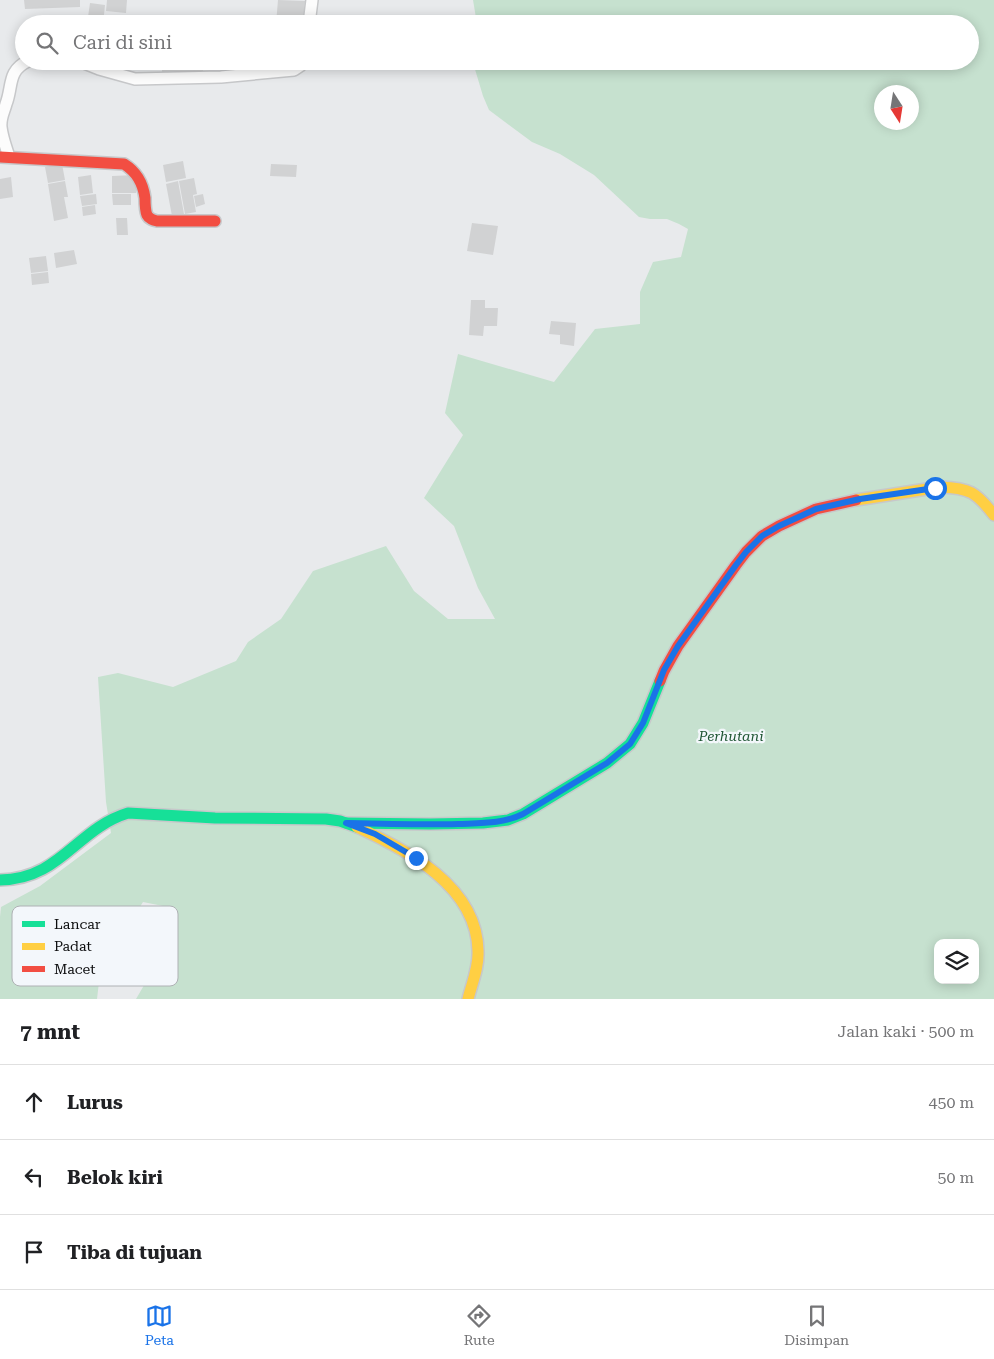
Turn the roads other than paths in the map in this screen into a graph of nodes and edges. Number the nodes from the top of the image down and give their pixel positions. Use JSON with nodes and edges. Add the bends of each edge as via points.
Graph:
{"nodes":[{"id":1,"x":312,"y":0,"type":"edge"},
{"id":2,"x":310,"y":15,"type":"edge"},
{"id":3,"x":16,"y":70,"type":"edge"},
{"id":4,"x":102,"y":70,"type":"edge"},
{"id":5,"x":294,"y":70,"type":"edge"},
{"id":6,"x":5,"y":157,"type":"edge"},
{"id":7,"x":215,"y":221,"type":"dead end"},
{"id":8,"x":994,"y":515,"type":"edge"},
{"id":9,"x":346,"y":823,"type":"junction"},
{"id":10,"x":0,"y":880,"type":"edge"},
{"id":11,"x":468,"y":999,"type":"edge"}],
"edges":[{"from":1,"to":2,"type":"street"},
{"from":3,"to":6,"type":"street","via":[[1,119]]},
{"from":4,"to":5,"type":"street","via":[[135,79],[221,77]]},
{"from":6,"to":7,"type":"street","via":[[124,164],[139,178],[150,218],[157,222]]},
{"from":8,"to":9,"type":"street","via":[[974,494],[940,487],[824,506],[779,526],[762,536],[736,565],[678,646],[635,737],[607,763],[509,820],[426,825]]},
{"from":9,"to":10,"type":"street","via":[[328,819],[128,813],[102,823],[52,865],[22,878]]},
{"from":9,"to":11,"type":"street","via":[[375,834],[416,858],[438,874],[468,910],[476,930],[479,956]]}]}
